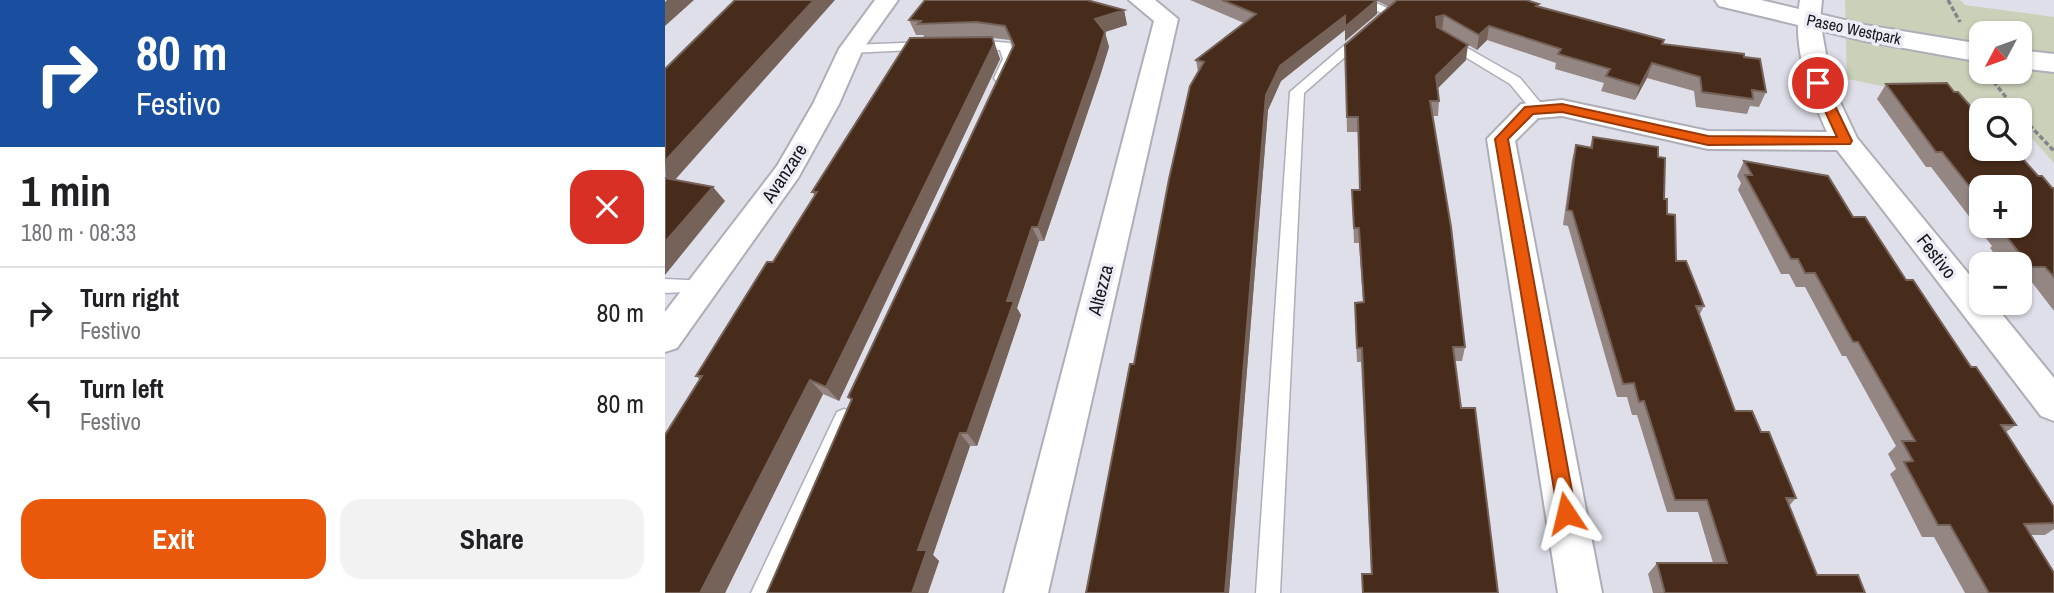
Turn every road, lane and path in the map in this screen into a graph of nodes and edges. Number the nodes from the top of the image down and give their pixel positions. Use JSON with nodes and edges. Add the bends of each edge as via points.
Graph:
{"nodes":[{"id":1,"x":887,"y":0,"type":"edge"},
{"id":2,"x":1140,"y":0,"type":"edge"},
{"id":3,"x":1358,"y":0,"type":"edge"},
{"id":4,"x":1728,"y":0,"type":"edge"},
{"id":5,"x":1809,"y":10,"type":"edge"},
{"id":6,"x":1441,"y":36,"type":"edge"},
{"id":7,"x":851,"y":50,"type":"junction"},
{"id":8,"x":1969,"y":50,"type":"edge"},
{"id":9,"x":2032,"y":61,"type":"edge"},
{"id":10,"x":2054,"y":64,"type":"edge"},
{"id":11,"x":992,"y":96,"type":"edge"},
{"id":12,"x":1539,"y":110,"type":"junction"},
{"id":13,"x":2032,"y":128,"type":"edge"},
{"id":14,"x":1845,"y":141,"type":"junction"},
{"id":15,"x":2054,"y":151,"type":"edge"},
{"id":16,"x":665,"y":286,"type":"edge"},
{"id":17,"x":702,"y":286,"type":"junction"},
{"id":18,"x":665,"y":338,"type":"edge"},
{"id":19,"x":2054,"y":405,"type":"edge"},
{"id":20,"x":849,"y":407,"type":"edge"},
{"id":21,"x":763,"y":593,"type":"edge"},
{"id":22,"x":1026,"y":593,"type":"edge"},
{"id":23,"x":1268,"y":593,"type":"edge"},
{"id":24,"x":1580,"y":593,"type":"edge"}],
"edges":[{"from":1,"to":7,"type":"street","name":"Avanzare"},
{"from":2,"to":22,"type":"street","name":"Altezza","via":[[1167,19]]},
{"from":3,"to":23,"type":"lane","via":[[1390,12],[1297,92]]},
{"from":4,"to":5,"type":"street","name":"Paseo Westpark"},
{"from":5,"to":8,"type":"street","name":"Paseo Westpark"},
{"from":5,"to":14,"type":"street","name":"Festivo","via":[[1818,83]]},
{"from":6,"to":12,"type":"lane","via":[[1515,81]]},
{"from":7,"to":11,"type":"lane","via":[[982,43],[1005,46],[1010,59]]},
{"from":7,"to":17,"type":"street","name":"Avanzare","via":[[788,171]]},
{"from":9,"to":10,"type":"street"},
{"from":12,"to":14,"type":"street","via":[[1562,108],[1708,140]]},
{"from":12,"to":24,"type":"street","via":[[1530,110],[1501,139]]},
{"from":13,"to":15,"type":"path"},
{"from":14,"to":19,"type":"street","name":"Festivo"},
{"from":16,"to":17,"type":"lane"},
{"from":17,"to":18,"type":"street","name":"Avanzare"},
{"from":20,"to":21,"type":"lane"}]}
